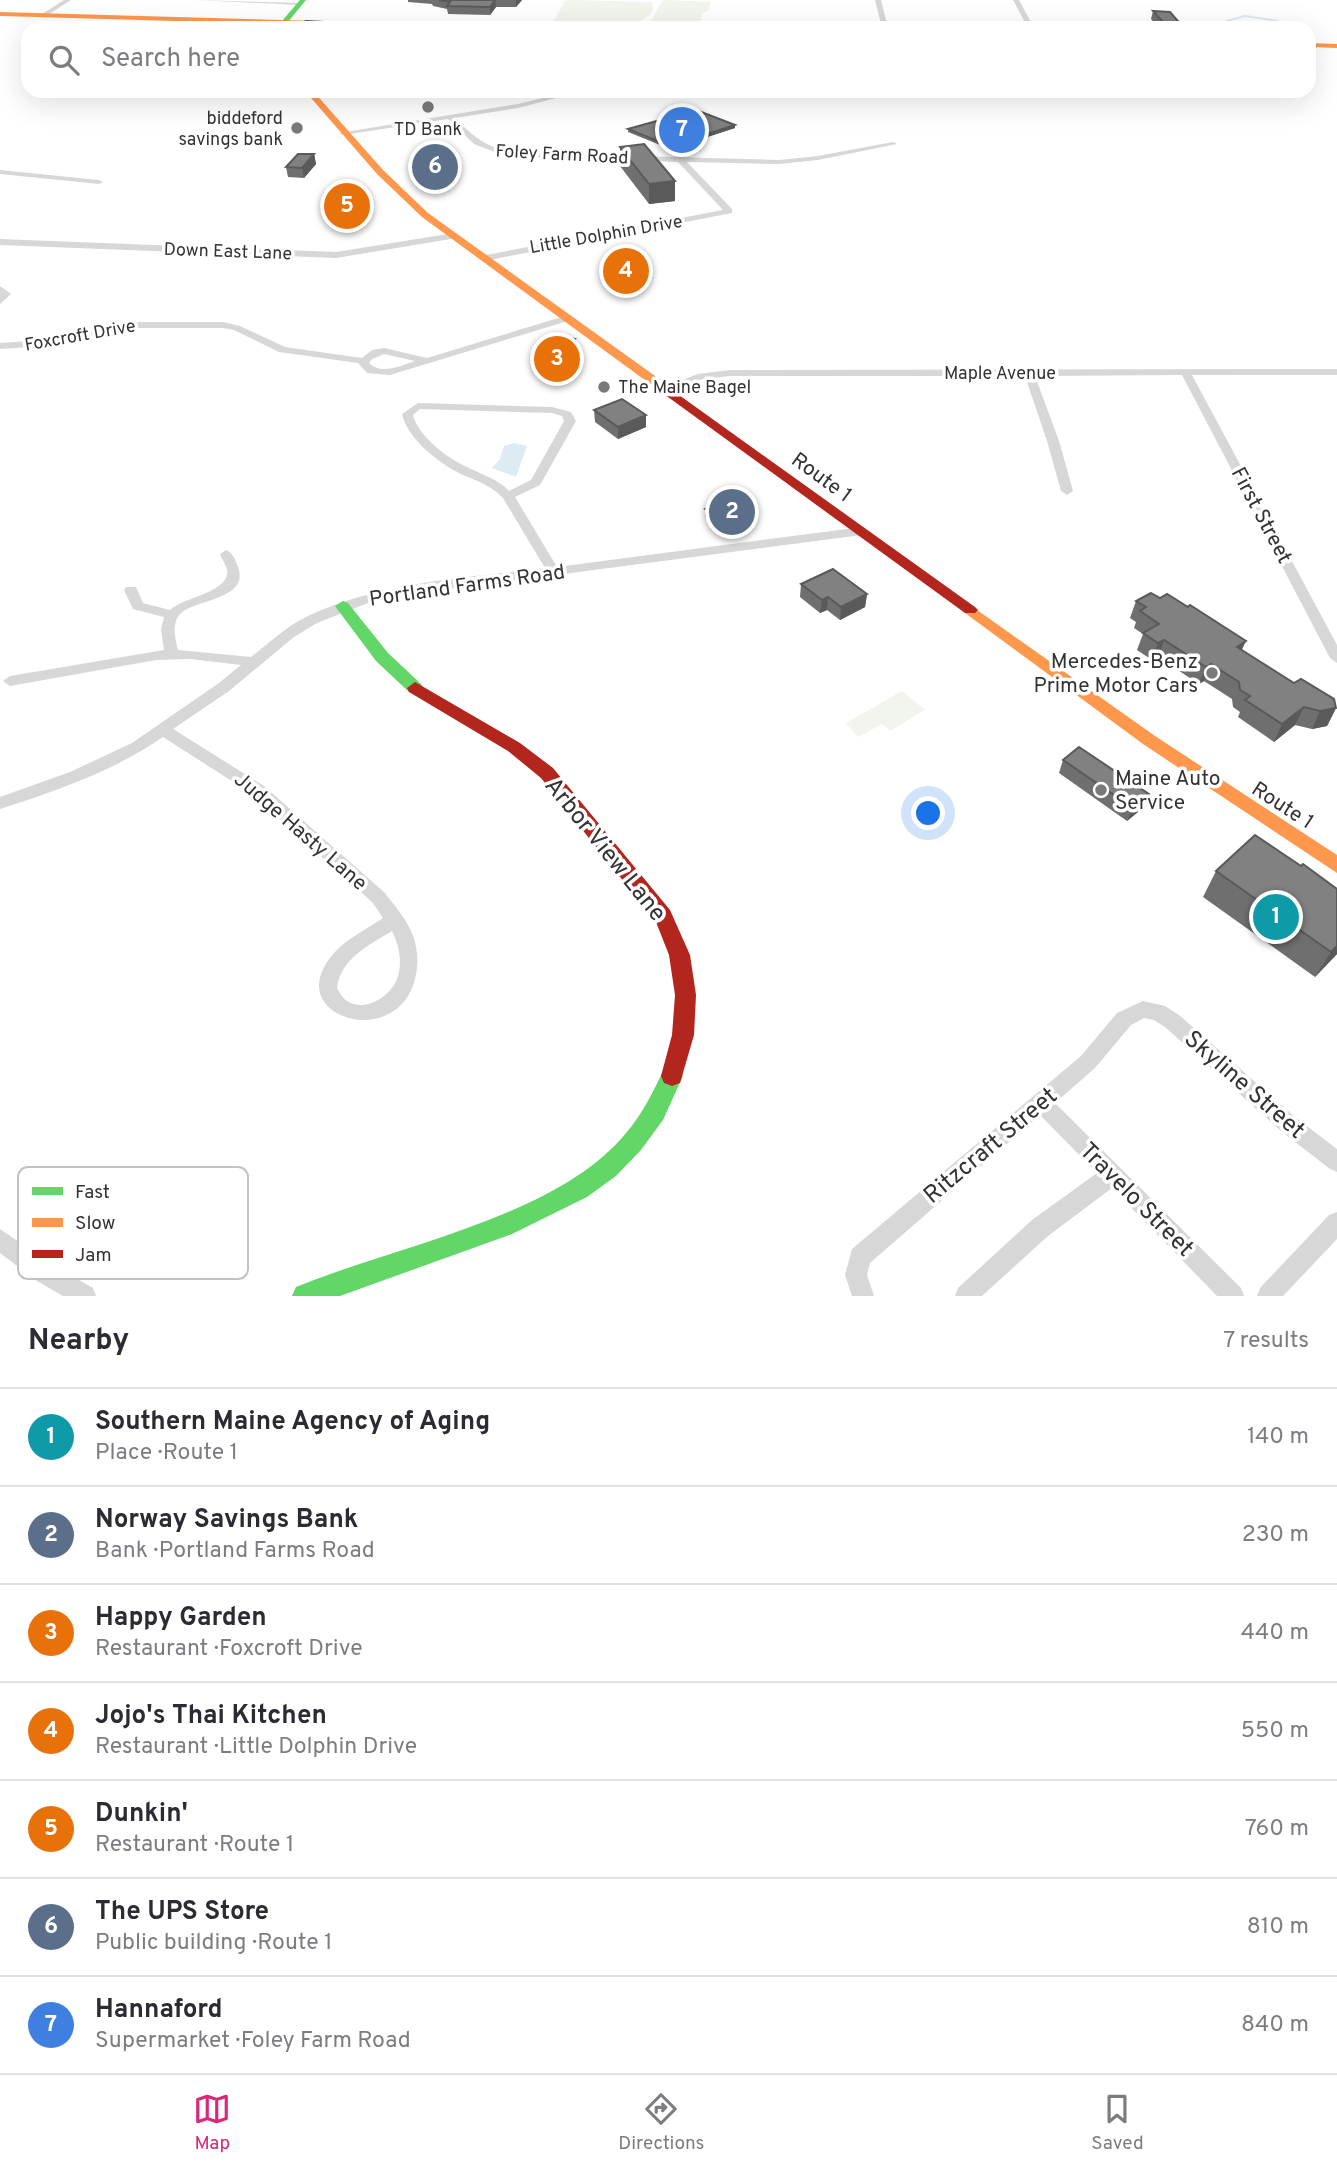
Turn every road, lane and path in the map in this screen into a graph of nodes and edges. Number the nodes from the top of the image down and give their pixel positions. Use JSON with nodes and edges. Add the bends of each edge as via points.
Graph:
{"nodes":[{"id":1,"x":68,"y":0,"type":"edge"},
{"id":2,"x":197,"y":0,"type":"edge"},
{"id":3,"x":878,"y":0,"type":"edge"},
{"id":4,"x":1016,"y":0,"type":"edge"},
{"id":5,"x":302,"y":1,"type":"edge"},
{"id":6,"x":0,"y":14,"type":"edge"},
{"id":7,"x":44,"y":15,"type":"junction"},
{"id":8,"x":187,"y":21,"type":"edge"},
{"id":9,"x":285,"y":21,"type":"edge"},
{"id":10,"x":883,"y":21,"type":"edge"},
{"id":11,"x":1027,"y":21,"type":"edge"},
{"id":12,"x":1316,"y":45,"type":"edge"},
{"id":13,"x":1337,"y":46,"type":"edge"},
{"id":14,"x":315,"y":98,"type":"edge"},
{"id":15,"x":553,"y":98,"type":"edge"},
{"id":16,"x":451,"y":118,"type":"junction"},
{"id":17,"x":345,"y":134,"type":"junction"},
{"id":18,"x":893,"y":144,"type":"dead end"},
{"id":19,"x":681,"y":160,"type":"junction"},
{"id":20,"x":0,"y":173,"type":"edge"},
{"id":21,"x":99,"y":182,"type":"dead end"},
{"id":22,"x":454,"y":236,"type":"junction"},
{"id":23,"x":0,"y":242,"type":"edge"},
{"id":24,"x":484,"y":258,"type":"junction"},
{"id":25,"x":0,"y":289,"type":"edge"},
{"id":26,"x":0,"y":301,"type":"edge"},
{"id":27,"x":568,"y":318,"type":"junction"},
{"id":28,"x":0,"y":346,"type":"edge"},
{"id":29,"x":364,"y":361,"type":"junction"},
{"id":30,"x":429,"y":361,"type":"junction"},
{"id":31,"x":1185,"y":372,"type":"junction"},
{"id":32,"x":1337,"y":372,"type":"edge"},
{"id":33,"x":1029,"y":373,"type":"junction"},
{"id":34,"x":665,"y":388,"type":"junction"},
{"id":35,"x":1067,"y":491,"type":"dead end"},
{"id":36,"x":508,"y":496,"type":"junction"},
{"id":37,"x":862,"y":531,"type":"junction"},
{"id":38,"x":226,"y":554,"type":"dead end"},
{"id":39,"x":554,"y":572,"type":"junction"},
{"id":40,"x":131,"y":590,"type":"dead end"},
{"id":41,"x":343,"y":606,"type":"junction"},
{"id":42,"x":173,"y":615,"type":"junction"},
{"id":43,"x":172,"y":654,"type":"junction"},
{"id":44,"x":1337,"y":659,"type":"edge"},
{"id":45,"x":252,"y":662,"type":"junction"},
{"id":46,"x":10,"y":681,"type":"dead end"},
{"id":47,"x":163,"y":730,"type":"junction"},
{"id":48,"x":0,"y":803,"type":"edge"},
{"id":49,"x":1337,"y":865,"type":"edge"},
{"id":50,"x":396,"y":919,"type":"junction"},
{"id":51,"x":1151,"y":1010,"type":"joint"},
{"id":52,"x":1041,"y":1102,"type":"junction"},
{"id":53,"x":1337,"y":1162,"type":"edge"},
{"id":54,"x":1112,"y":1174,"type":"junction"},
{"id":55,"x":1337,"y":1223,"type":"edge"},
{"id":56,"x":0,"y":1240,"type":"edge"},
{"id":57,"x":18,"y":1253,"type":"edge"},
{"id":58,"x":55,"y":1279,"type":"edge"},
{"id":59,"x":85,"y":1296,"type":"edge"},
{"id":60,"x":305,"y":1296,"type":"edge"},
{"id":61,"x":863,"y":1296,"type":"edge"},
{"id":62,"x":966,"y":1296,"type":"edge"},
{"id":63,"x":1233,"y":1296,"type":"edge"},
{"id":64,"x":1268,"y":1296,"type":"edge"}],
"edges":[{"from":1,"to":7,"type":"street"},
{"from":2,"to":5,"type":"street"},
{"from":3,"to":10,"type":"street"},
{"from":4,"to":11,"type":"street"},
{"from":5,"to":9,"type":"main road"},
{"from":6,"to":7,"type":"main road"},
{"from":7,"to":8,"type":"main road"},
{"from":12,"to":13,"type":"main road"},
{"from":14,"to":17,"type":"main road","name":"Route 1"},
{"from":15,"to":16,"type":"street"},
{"from":16,"to":17,"type":"street"},
{"from":16,"to":19,"type":"street","name":"Foley Farm Road","via":[[476,144],[493,151]]},
{"from":17,"to":22,"type":"main road","name":"Route 1","via":[[400,193]]},
{"from":18,"to":19,"type":"street","name":"Foley Farm Road","via":[[788,162]]},
{"from":19,"to":24,"type":"street","name":"Little Dolphin Drive","via":[[729,211]]},
{"from":20,"to":21,"type":"street"},
{"from":22,"to":23,"type":"street","name":"Down East Lane","via":[[337,255]]},
{"from":22,"to":24,"type":"main road","name":"Route 1"},
{"from":24,"to":27,"type":"main road","name":"Route 1"},
{"from":25,"to":26,"type":"street","via":[[6,294]]},
{"from":27,"to":30,"type":"street","name":"Foxcroft Drive"},
{"from":27,"to":34,"type":"main road","name":"Route 1"},
{"from":28,"to":29,"type":"street","name":"Foxcroft Drive","via":[[44,343],[127,325],[223,325],[287,351]]},
{"from":29,"to":30,"type":"street","name":"Foxcroft Drive","via":[[390,351]]},
{"from":29,"to":30,"type":"street","name":"Foxcroft Drive","via":[[366,369],[381,373]]},
{"from":31,"to":32,"type":"street","name":"Maple Avenue"},
{"from":31,"to":33,"type":"street","name":"Maple Avenue"},
{"from":31,"to":44,"type":"street","name":"First Street"},
{"from":33,"to":34,"type":"street","name":"Maple Avenue","via":[[730,373]]},
{"from":33,"to":35,"type":"street"},
{"from":34,"to":37,"type":"main road","name":"Route 1"},
{"from":36,"to":36,"type":"street","via":[[489,478],[451,463],[414,428],[406,417],[409,412],[418,406],[547,409],[567,414],[569,424],[538,479]]},
{"from":36,"to":39,"type":"street"},
{"from":37,"to":39,"type":"street","name":"Portland Farms Road"},
{"from":37,"to":49,"type":"main road","name":"Route 1","via":[[1149,740]]},
{"from":38,"to":42,"type":"street","via":[[235,573],[230,585],[186,604]]},
{"from":39,"to":41,"type":"street","name":"Portland Farms Road","via":[[403,591]]},
{"from":40,"to":42,"type":"street","via":[[138,606]]},
{"from":41,"to":45,"type":"street","name":"Portland Farms Road","via":[[300,627]]},
{"from":41,"to":60,"type":"main road","name":"Arbor View Lane","via":[[401,677],[512,745],[562,789],[672,931],[685,976],[686,1019],[673,1074],[650,1121],[616,1161],[573,1195],[491,1231]]},
{"from":42,"to":43,"type":"street","via":[[168,628]]},
{"from":43,"to":45,"type":"street"},
{"from":43,"to":46,"type":"street"},
{"from":45,"to":47,"type":"street","name":"Portland Farms Road"},
{"from":47,"to":48,"type":"street","name":"Portland Farms Road","via":[[102,765]]},
{"from":47,"to":50,"type":"street","name":"Judge Hasty Lane","via":[[258,790],[379,898]]},
{"from":50,"to":50,"type":"street","name":"Judge Hasty Lane","via":[[411,964],[402,993],[374,1011],[356,1012],[340,1006],[328,990],[331,972],[345,953]]},
{"from":51,"to":52,"type":"street","name":"Ritzcraft Street","via":[[1124,1019],[1088,1062]]},
{"from":51,"to":53,"type":"street","name":"Skyline Street","via":[[1172,1021],[1287,1124]]},
{"from":52,"to":54,"type":"street","name":"Travelo Street"},
{"from":52,"to":61,"type":"street","name":"Ritzcraft Street","via":[[860,1257],[856,1275]]},
{"from":54,"to":62,"type":"street","via":[[1040,1228]]},
{"from":54,"to":63,"type":"street","name":"Travelo Street"},
{"from":55,"to":64,"type":"street"},
{"from":56,"to":57,"type":"street"},
{"from":58,"to":59,"type":"street"}]}
